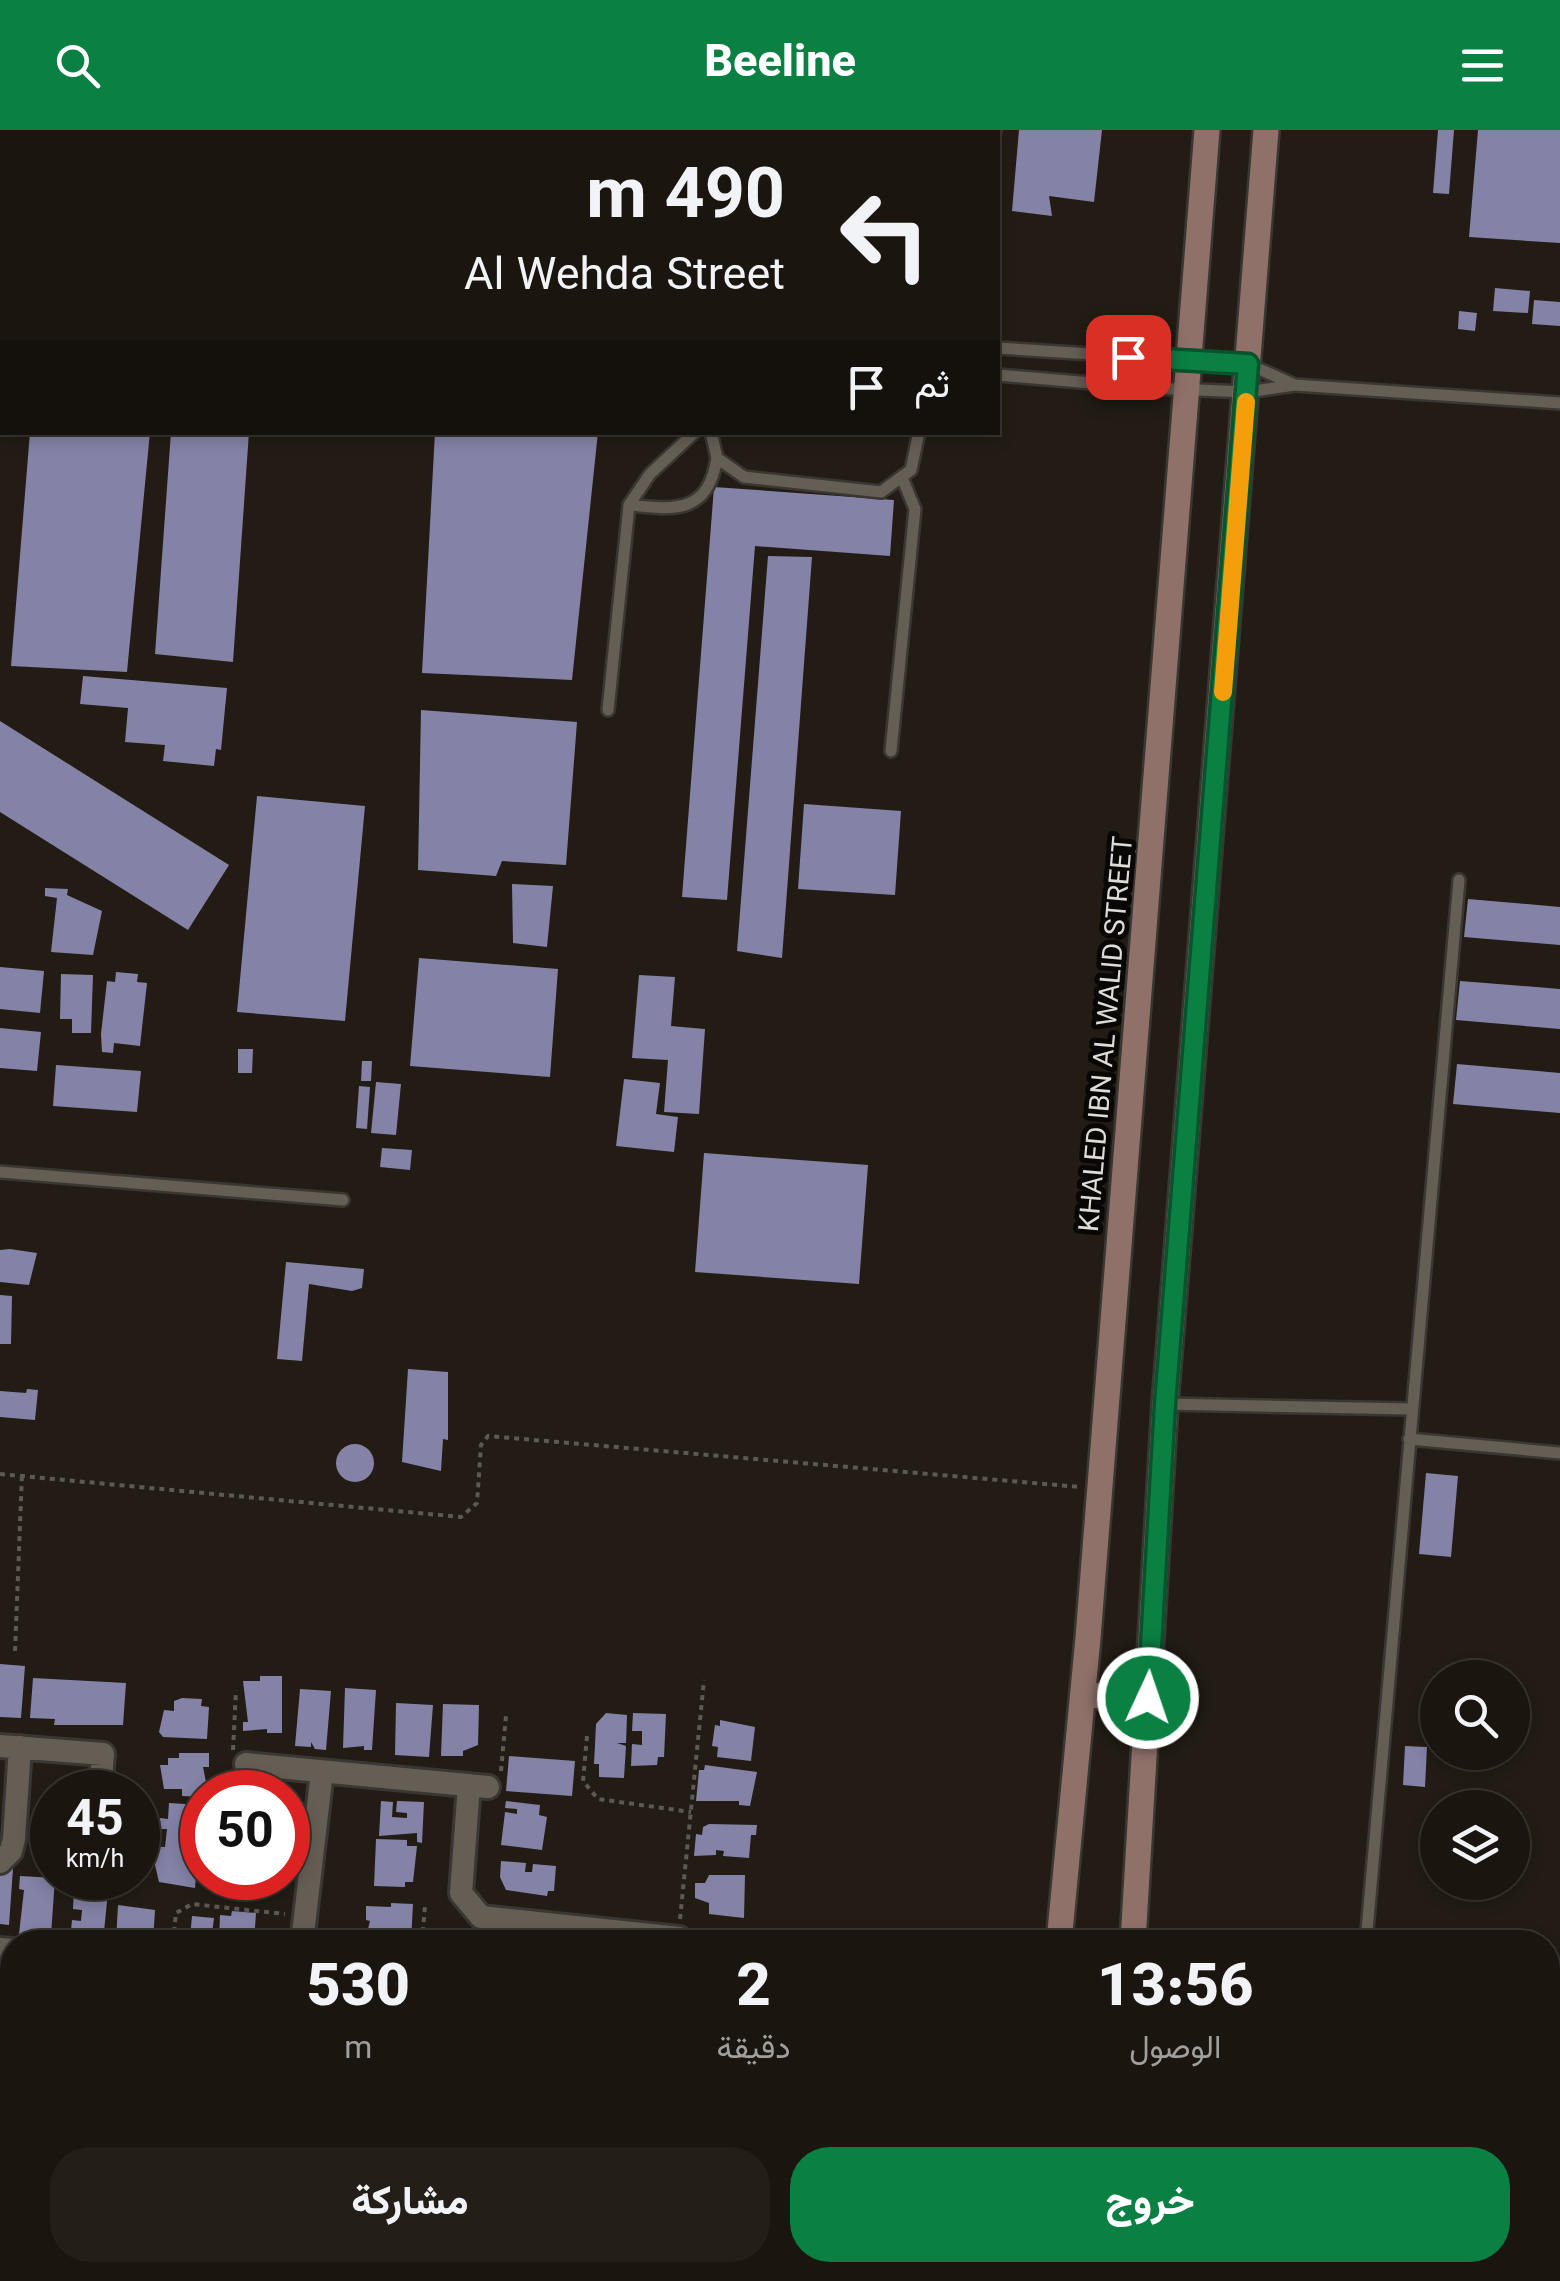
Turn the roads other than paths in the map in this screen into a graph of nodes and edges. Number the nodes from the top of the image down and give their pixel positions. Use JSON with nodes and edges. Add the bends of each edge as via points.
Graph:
{"nodes":[{"id":1,"x":1207,"y":130,"type":"edge"},
{"id":2,"x":1266,"y":130,"type":"edge"},
{"id":3,"x":1000,"y":348,"type":"edge"},
{"id":4,"x":1189,"y":361,"type":"junction"},
{"id":5,"x":1248,"y":364,"type":"junction"},
{"id":6,"x":1000,"y":374,"type":"edge"},
{"id":7,"x":1294,"y":384,"type":"junction"},
{"id":8,"x":1186,"y":390,"type":"junction"},
{"id":9,"x":1247,"y":392,"type":"junction"},
{"id":10,"x":1560,"y":404,"type":"edge"},
{"id":11,"x":692,"y":435,"type":"edge"},
{"id":12,"x":712,"y":435,"type":"edge"},
{"id":13,"x":919,"y":435,"type":"edge"},
{"id":14,"x":717,"y":458,"type":"junction"},
{"id":15,"x":903,"y":480,"type":"junction"},
{"id":16,"x":629,"y":505,"type":"junction"},
{"id":17,"x":608,"y":710,"type":"dead end"},
{"id":18,"x":891,"y":752,"type":"dead end"},
{"id":19,"x":1459,"y":880,"type":"dead end"},
{"id":20,"x":0,"y":1172,"type":"edge"},
{"id":21,"x":344,"y":1200,"type":"dead end"},
{"id":22,"x":1165,"y":1404,"type":"junction"},
{"id":23,"x":1411,"y":1408,"type":"junction"},
{"id":24,"x":1409,"y":1439,"type":"junction"},
{"id":25,"x":1560,"y":1453,"type":"edge"},
{"id":26,"x":1083,"y":1695,"type":"junction"},
{"id":27,"x":1148,"y":1698,"type":"junction"},
{"id":28,"x":10,"y":1746,"type":"edge"},
{"id":29,"x":246,"y":1764,"type":"road end"},
{"id":30,"x":101,"y":1770,"type":"edge"},
{"id":31,"x":322,"y":1772,"type":"junction"},
{"id":32,"x":0,"y":1862,"type":"edge"},
{"id":33,"x":303,"y":1930,"type":"edge"},
{"id":34,"x":562,"y":1930,"type":"edge"},
{"id":35,"x":1060,"y":1930,"type":"edge"},
{"id":36,"x":1134,"y":1930,"type":"edge"},
{"id":37,"x":1367,"y":1930,"type":"edge"}],
"edges":[{"from":1,"to":4,"type":"main road","name":"KHALED IBN AL WALID STREET"},
{"from":2,"to":5,"type":"main road"},
{"from":3,"to":4,"type":"lane"},
{"from":4,"to":5,"type":"lane"},
{"from":4,"to":8,"type":"main road","name":"KHALED IBN AL WALID STREET"},
{"from":5,"to":7,"type":"lane"},
{"from":5,"to":9,"type":"main road"},
{"from":6,"to":8,"type":"lane"},
{"from":7,"to":9,"type":"lane"},
{"from":7,"to":10,"type":"lane"},
{"from":8,"to":9,"type":"lane"},
{"from":8,"to":26,"type":"main road","name":"KHALED IBN AL WALID STREET"},
{"from":9,"to":22,"type":"main road"},
{"from":11,"to":16,"type":"lane","via":[[650,474]]},
{"from":12,"to":14,"type":"lane"},
{"from":13,"to":15,"type":"lane"},
{"from":14,"to":15,"type":"lane","via":[[744,477],[881,492]]},
{"from":14,"to":16,"type":"lane","via":[[703,494],[686,506]]},
{"from":15,"to":18,"type":"lane","via":[[914,509]]},
{"from":16,"to":17,"type":"lane"},
{"from":19,"to":23,"type":"lane"},
{"from":20,"to":21,"type":"lane"},
{"from":22,"to":23,"type":"lane"},
{"from":22,"to":27,"type":"main road"},
{"from":23,"to":24,"type":"lane"},
{"from":24,"to":25,"type":"lane"},
{"from":24,"to":37,"type":"lane"},
{"from":26,"to":27,"type":"main road"},
{"from":26,"to":35,"type":"main road","name":"KHALED IBN AL WALID STREET"},
{"from":27,"to":36,"type":"main road"},
{"from":28,"to":30,"type":"street","via":[[102,1754]]},
{"from":28,"to":32,"type":"street","via":[[14,1840]]},
{"from":29,"to":31,"type":"street"},
{"from":31,"to":33,"type":"street"},
{"from":31,"to":34,"type":"street","via":[[478,1786],[461,1893],[468,1907],[496,1921]]}]}
